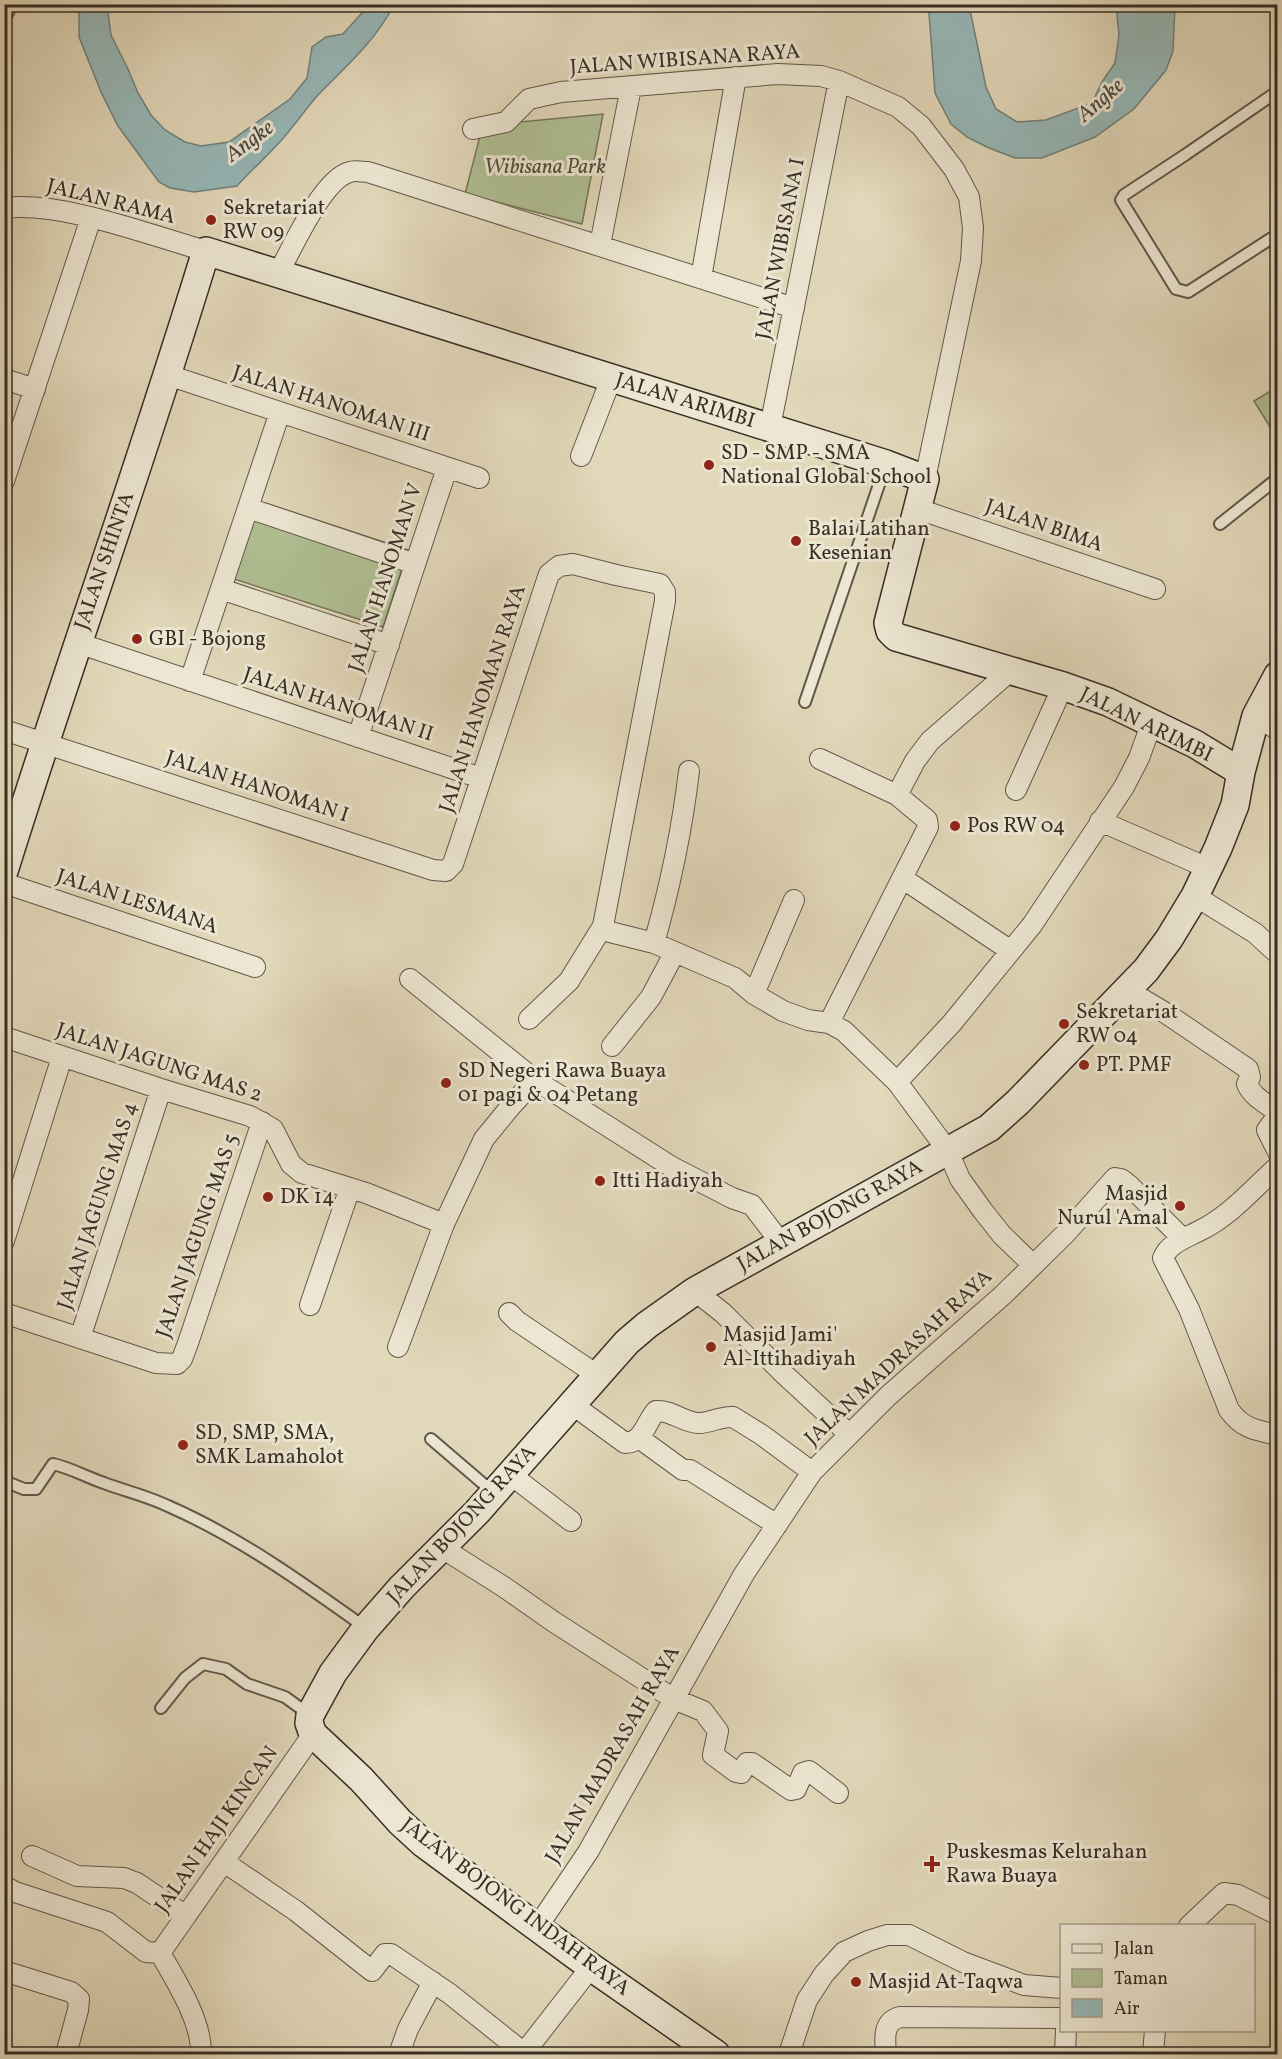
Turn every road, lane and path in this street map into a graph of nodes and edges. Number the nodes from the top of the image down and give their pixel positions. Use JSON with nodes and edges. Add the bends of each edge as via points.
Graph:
{"nodes":[{"id":1,"x":13,"y":4,"type":"edge"},
{"id":2,"x":4,"y":20,"type":"edge"},
{"id":3,"x":736,"y":77,"type":"junction"},
{"id":4,"x":839,"y":81,"type":"junction"},
{"id":5,"x":631,"y":87,"type":"junction"},
{"id":6,"x":1278,"y":91,"type":"edge"},
{"id":7,"x":473,"y":129,"type":"dead end"},
{"id":8,"x":4,"y":208,"type":"edge"},
{"id":9,"x":91,"y":218,"type":"junction"},
{"id":10,"x":1278,"y":234,"type":"edge"},
{"id":11,"x":600,"y":245,"type":"junction"},
{"id":12,"x":206,"y":251,"type":"junction"},
{"id":13,"x":278,"y":274,"type":"junction"},
{"id":14,"x":701,"y":278,"type":"junction"},
{"id":15,"x":794,"y":308,"type":"junction"},
{"id":16,"x":168,"y":375,"type":"junction"},
{"id":17,"x":4,"y":379,"type":"edge"},
{"id":18,"x":611,"y":379,"type":"junction"},
{"id":19,"x":35,"y":389,"type":"junction"},
{"id":20,"x":280,"y":412,"type":"junction"},
{"id":21,"x":770,"y":427,"type":"junction"},
{"id":22,"x":581,"y":456,"type":"dead end"},
{"id":23,"x":886,"y":464,"type":"junction"},
{"id":24,"x":447,"y":468,"type":"junction"},
{"id":25,"x":479,"y":478,"type":"dead end"},
{"id":26,"x":1278,"y":478,"type":"edge"},
{"id":27,"x":925,"y":479,"type":"junction"},
{"id":28,"x":4,"y":481,"type":"edge"},
{"id":29,"x":248,"y":508,"type":"junction"},
{"id":30,"x":918,"y":509,"type":"junction"},
{"id":31,"x":1220,"y":524,"type":"dead end"},
{"id":32,"x":416,"y":564,"type":"junction"},
{"id":33,"x":221,"y":589,"type":"junction"},
{"id":34,"x":1155,"y":589,"type":"dead end"},
{"id":35,"x":78,"y":643,"type":"junction"},
{"id":36,"x":389,"y":645,"type":"junction"},
{"id":37,"x":1009,"y":672,"type":"junction"},
{"id":38,"x":1278,"y":675,"type":"edge"},
{"id":39,"x":190,"y":681,"type":"junction"},
{"id":40,"x":1063,"y":686,"type":"junction"},
{"id":41,"x":805,"y":702,"type":"dead end"},
{"id":42,"x":1152,"y":722,"type":"junction"},
{"id":43,"x":1267,"y":723,"type":"edge"},
{"id":44,"x":4,"y":730,"type":"edge"},
{"id":45,"x":358,"y":737,"type":"junction"},
{"id":46,"x":44,"y":742,"type":"junction"},
{"id":47,"x":820,"y":759,"type":"dead end"},
{"id":48,"x":689,"y":771,"type":"dead end"},
{"id":49,"x":1241,"y":772,"type":"junction"},
{"id":50,"x":482,"y":778,"type":"junction"},
{"id":51,"x":1016,"y":790,"type":"dead end"},
{"id":52,"x":897,"y":795,"type":"junction"},
{"id":53,"x":1100,"y":821,"type":"junction"},
{"id":54,"x":453,"y":864,"type":"joint"},
{"id":55,"x":1208,"y":868,"type":"junction"},
{"id":56,"x":4,"y":871,"type":"edge"},
{"id":57,"x":902,"y":878,"type":"junction"},
{"id":58,"x":4,"y":883,"type":"edge"},
{"id":59,"x":1195,"y":896,"type":"junction"},
{"id":60,"x":794,"y":900,"type":"dead end"},
{"id":61,"x":603,"y":926,"type":"junction"},
{"id":62,"x":654,"y":944,"type":"junction"},
{"id":63,"x":1011,"y":951,"type":"junction"},
{"id":64,"x":675,"y":952,"type":"junction"},
{"id":65,"x":1278,"y":954,"type":"edge"},
{"id":66,"x":255,"y":967,"type":"dead end"},
{"id":67,"x":410,"y":979,"type":"dead end"},
{"id":68,"x":1127,"y":990,"type":"junction"},
{"id":69,"x":754,"y":994,"type":"junction"},
{"id":70,"x":529,"y":1019,"type":"dead end"},
{"id":71,"x":829,"y":1023,"type":"junction"},
{"id":72,"x":4,"y":1037,"type":"edge"},
{"id":73,"x":612,"y":1046,"type":"dead end"},
{"id":74,"x":62,"y":1057,"type":"junction"},
{"id":75,"x":535,"y":1080,"type":"junction"},
{"id":76,"x":897,"y":1082,"type":"junction"},
{"id":77,"x":161,"y":1089,"type":"junction"},
{"id":78,"x":262,"y":1122,"type":"junction"},
{"id":79,"x":948,"y":1151,"type":"junction"},
{"id":80,"x":1278,"y":1152,"type":"edge"},
{"id":81,"x":1278,"y":1166,"type":"edge"},
{"id":82,"x":350,"y":1188,"type":"junction"},
{"id":83,"x":444,"y":1224,"type":"junction"},
{"id":84,"x":1182,"y":1238,"type":"junction"},
{"id":85,"x":4,"y":1241,"type":"edge"},
{"id":86,"x":781,"y":1243,"type":"junction"},
{"id":87,"x":1033,"y":1265,"type":"junction"},
{"id":88,"x":695,"y":1291,"type":"junction"},
{"id":89,"x":310,"y":1305,"type":"dead end"},
{"id":90,"x":4,"y":1313,"type":"edge"},
{"id":91,"x":509,"y":1313,"type":"dead end"},
{"id":92,"x":80,"y":1338,"type":"junction"},
{"id":93,"x":398,"y":1347,"type":"dead end"},
{"id":94,"x":597,"y":1376,"type":"junction"},
{"id":95,"x":573,"y":1405,"type":"junction"},
{"id":96,"x":849,"y":1434,"type":"junction"},
{"id":97,"x":1278,"y":1435,"type":"edge"},
{"id":98,"x":639,"y":1438,"type":"junction"},
{"id":99,"x":430,"y":1439,"type":"dead end"},
{"id":100,"x":812,"y":1472,"type":"junction"},
{"id":101,"x":4,"y":1481,"type":"edge"},
{"id":102,"x":502,"y":1484,"type":"junction"},
{"id":103,"x":571,"y":1521,"type":"dead end"},
{"id":104,"x":777,"y":1525,"type":"junction"},
{"id":105,"x":442,"y":1548,"type":"junction"},
{"id":106,"x":366,"y":1628,"type":"junction"},
{"id":107,"x":674,"y":1699,"type":"junction"},
{"id":108,"x":160,"y":1708,"type":"dead end"},
{"id":109,"x":311,"y":1724,"type":"junction"},
{"id":110,"x":838,"y":1793,"type":"dead end"},
{"id":111,"x":32,"y":1856,"type":"dead end"},
{"id":112,"x":224,"y":1862,"type":"junction"},
{"id":113,"x":4,"y":1886,"type":"edge"},
{"id":114,"x":1278,"y":1915,"type":"edge"},
{"id":115,"x":186,"y":1916,"type":"junction"},
{"id":116,"x":1192,"y":1924,"type":"edge"},
{"id":117,"x":538,"y":1926,"type":"junction"},
{"id":118,"x":160,"y":1953,"type":"junction"},
{"id":119,"x":591,"y":1966,"type":"junction"},
{"id":120,"x":4,"y":1971,"type":"edge"},
{"id":121,"x":433,"y":1982,"type":"junction"},
{"id":122,"x":1060,"y":1988,"type":"edge"},
{"id":123,"x":1060,"y":2019,"type":"edge"},
{"id":124,"x":1066,"y":2032,"type":"edge"},
{"id":125,"x":1155,"y":2032,"type":"edge"},
{"id":126,"x":524,"y":2054,"type":"edge"},
{"id":127,"x":66,"y":2055,"type":"edge"},
{"id":128,"x":201,"y":2055,"type":"edge"},
{"id":129,"x":399,"y":2055,"type":"edge"},
{"id":130,"x":716,"y":2055,"type":"edge"},
{"id":131,"x":789,"y":2055,"type":"edge"},
{"id":132,"x":886,"y":2055,"type":"edge"},
{"id":133,"x":1065,"y":2055,"type":"edge"},
{"id":134,"x":1153,"y":2055,"type":"edge"}],
"edges":[{"from":1,"to":2,"type":"lane"},
{"from":3,"to":4,"type":"street","name":"JALAN WIBISANA RAYA","via":[[778,74]]},
{"from":3,"to":5,"type":"street","name":"JALAN WIBISANA RAYA"},
{"from":3,"to":14,"type":"street"},
{"from":4,"to":15,"type":"street","name":"JALAN WIBISANA I"},
{"from":4,"to":27,"type":"street","name":"JALAN WIBISANA RAYA","via":[[898,107],[921,126],[969,197],[973,228],[970,261]]},
{"from":5,"to":7,"type":"street","name":"JALAN WIBISANA RAYA","via":[[561,92],[529,99],[506,122]]},
{"from":5,"to":11,"type":"street"},
{"from":6,"to":10,"type":"lane","via":[[1121,200],[1176,289],[1188,292]]},
{"from":8,"to":9,"type":"street","name":"JALAN RAMA","via":[[55,210]]},
{"from":9,"to":12,"type":"street","name":"JALAN RAMA"},
{"from":9,"to":19,"type":"street"},
{"from":11,"to":13,"type":"street","via":[[387,177],[349,172],[333,181],[315,205]]},
{"from":11,"to":14,"type":"street"},
{"from":12,"to":13,"type":"street","name":"JALAN ARIMBI"},
{"from":12,"to":16,"type":"street","name":"JALAN SHINTA"},
{"from":13,"to":18,"type":"street","name":"JALAN ARIMBI"},
{"from":14,"to":15,"type":"street"},
{"from":15,"to":21,"type":"street","name":"JALAN WIBISANA I"},
{"from":16,"to":20,"type":"street","name":"JALAN HANOMAN III"},
{"from":16,"to":35,"type":"street","name":"JALAN SHINTA"},
{"from":17,"to":19,"type":"street"},
{"from":18,"to":21,"type":"street","name":"JALAN ARIMBI"},
{"from":18,"to":22,"type":"street"},
{"from":19,"to":28,"type":"street"},
{"from":20,"to":24,"type":"street","name":"JALAN HANOMAN III"},
{"from":20,"to":29,"type":"street"},
{"from":21,"to":23,"type":"street","name":"JALAN ARIMBI"},
{"from":23,"to":27,"type":"street","name":"JALAN ARIMBI"},
{"from":23,"to":41,"type":"lane"},
{"from":24,"to":25,"type":"street","name":"JALAN HANOMAN III"},
{"from":24,"to":32,"type":"street","name":"JALAN HANOMAN V"},
{"from":26,"to":31,"type":"lane"},
{"from":27,"to":30,"type":"street","name":"JALAN ARIMBI"},
{"from":29,"to":32,"type":"street"},
{"from":29,"to":33,"type":"street"},
{"from":30,"to":34,"type":"street","name":"JALAN BIMA"},
{"from":30,"to":37,"type":"street","name":"JALAN ARIMBI","via":[[888,623],[890,631],[903,641]]},
{"from":32,"to":36,"type":"street","name":"JALAN HANOMAN V"},
{"from":33,"to":36,"type":"street"},
{"from":33,"to":39,"type":"street"},
{"from":35,"to":39,"type":"street","name":"JALAN HANOMAN II"},
{"from":35,"to":46,"type":"street","name":"JALAN SHINTA"},
{"from":36,"to":45,"type":"street","name":"JALAN HANOMAN V"},
{"from":37,"to":40,"type":"street","name":"JALAN ARIMBI"},
{"from":37,"to":52,"type":"street","via":[[930,741]]},
{"from":38,"to":43,"type":"street","name":"JALAN BOJONG RAYA"},
{"from":39,"to":45,"type":"street","name":"JALAN HANOMAN II"},
{"from":40,"to":42,"type":"street","name":"JALAN ARIMBI"},
{"from":40,"to":51,"type":"street"},
{"from":42,"to":49,"type":"street","name":"JALAN ARIMBI"},
{"from":42,"to":53,"type":"street","via":[[1134,769]]},
{"from":43,"to":49,"type":"street","name":"JALAN BOJONG RAYA"},
{"from":44,"to":46,"type":"street","name":"JALAN HANOMAN I"},
{"from":45,"to":50,"type":"street","name":"JALAN HANOMAN II"},
{"from":46,"to":54,"type":"street","name":"JALAN HANOMAN I","via":[[433,870],[446,871]]},
{"from":46,"to":56,"type":"street","name":"JALAN SHINTA"},
{"from":47,"to":52,"type":"street"},
{"from":48,"to":62,"type":"street","via":[[684,818]]},
{"from":49,"to":55,"type":"street","name":"JALAN BOJONG RAYA","via":[[1235,805]]},
{"from":50,"to":54,"type":"street","name":"JALAN HANOMAN RAYA"},
{"from":50,"to":61,"type":"street","name":"JALAN HANOMAN RAYA","via":[[549,574],[559,566],[573,564],[660,585],[665,592]]},
{"from":52,"to":57,"type":"street","via":[[927,820],[928,827]]},
{"from":53,"to":55,"type":"street"},
{"from":53,"to":63,"type":"street","via":[[1032,926]]},
{"from":55,"to":59,"type":"street","name":"JALAN BOJONG RAYA"},
{"from":57,"to":63,"type":"street"},
{"from":57,"to":71,"type":"street"},
{"from":58,"to":66,"type":"street","name":"JALAN LESMANA"},
{"from":59,"to":65,"type":"street","via":[[1255,933]]},
{"from":59,"to":68,"type":"street","name":"JALAN BOJONG RAYA","via":[[1169,939]]},
{"from":60,"to":69,"type":"street"},
{"from":61,"to":62,"type":"street","via":[[610,932]]},
{"from":61,"to":70,"type":"street","via":[[569,981]]},
{"from":62,"to":64,"type":"street"},
{"from":63,"to":76,"type":"street"},
{"from":64,"to":69,"type":"street","via":[[735,978]]},
{"from":64,"to":73,"type":"street","via":[[651,997]]},
{"from":67,"to":75,"type":"street"},
{"from":68,"to":79,"type":"street","name":"JALAN BOJONG RAYA","via":[[996,1122]]},
{"from":68,"to":80,"type":"street","via":[[1248,1069],[1250,1090],[1277,1114],[1267,1130]]},
{"from":69,"to":71,"type":"street","via":[[783,1011]]},
{"from":71,"to":76,"type":"street","via":[[844,1031]]},
{"from":72,"to":74,"type":"street","name":"JALAN JAGUNG MAS 2"},
{"from":74,"to":77,"type":"street","name":"JALAN JAGUNG MAS 2"},
{"from":74,"to":85,"type":"street"},
{"from":75,"to":83,"type":"street","via":[[484,1139]]},
{"from":75,"to":86,"type":"street","via":[[672,1167],[752,1205]]},
{"from":76,"to":79,"type":"street"},
{"from":77,"to":78,"type":"street","name":"JALAN JAGUNG MAS 2"},
{"from":77,"to":92,"type":"street","name":"JALAN JAGUNG MAS 4"},
{"from":78,"to":82,"type":"street","name":"JALAN JAGUNG MAS 2","via":[[273,1129],[291,1164],[302,1173]]},
{"from":78,"to":92,"type":"street","name":"JALAN JAGUNG MAS 5","via":[[182,1359],[177,1364],[156,1363]]},
{"from":79,"to":86,"type":"street","name":"JALAN BOJONG RAYA"},
{"from":79,"to":87,"type":"street","via":[[960,1179],[982,1211]]},
{"from":81,"to":84,"type":"street","via":[[1226,1213],[1201,1231]]},
{"from":82,"to":83,"type":"street","name":"JALAN JAGUNG MAS 2"},
{"from":82,"to":89,"type":"street"},
{"from":83,"to":93,"type":"street"},
{"from":84,"to":87,"type":"street","name":"JALAN MADRASAH RAYA","via":[[1130,1186],[1115,1178]]},
{"from":84,"to":97,"type":"street","via":[[1163,1258],[1198,1330],[1220,1393],[1240,1424]]},
{"from":86,"to":88,"type":"street","name":"JALAN BOJONG RAYA"},
{"from":87,"to":96,"type":"street","name":"JALAN MADRASAH RAYA"},
{"from":88,"to":94,"type":"street","name":"JALAN BOJONG RAYA","via":[[627,1342]]},
{"from":88,"to":96,"type":"street"},
{"from":90,"to":92,"type":"street"},
{"from":91,"to":94,"type":"street"},
{"from":94,"to":95,"type":"street","name":"JALAN BOJONG RAYA"},
{"from":95,"to":98,"type":"street","via":[[621,1442],[630,1444]]},
{"from":95,"to":102,"type":"street","name":"JALAN BOJONG RAYA"},
{"from":96,"to":100,"type":"street","name":"JALAN MADRASAH RAYA"},
{"from":98,"to":100,"type":"street","via":[[656,1411],[698,1423],[733,1417]]},
{"from":98,"to":104,"type":"street","via":[[683,1470],[690,1470]]},
{"from":99,"to":102,"type":"lane"},
{"from":100,"to":104,"type":"street","name":"JALAN MADRASAH RAYA"},
{"from":101,"to":106,"type":"lane","via":[[36,1489],[52,1464],[166,1505],[292,1575]]},
{"from":102,"to":103,"type":"street"},
{"from":102,"to":105,"type":"street","name":"JALAN BOJONG RAYA"},
{"from":104,"to":107,"type":"street","name":"JALAN MADRASAH RAYA"},
{"from":105,"to":106,"type":"street","name":"JALAN BOJONG RAYA"},
{"from":105,"to":107,"type":"street"},
{"from":106,"to":109,"type":"street","name":"JALAN BOJONG RAYA","via":[[333,1672]]},
{"from":107,"to":110,"type":"street","via":[[706,1713],[718,1731],[713,1755],[736,1772],[741,1773],[752,1762],[791,1790],[809,1771]]},
{"from":107,"to":117,"type":"street","name":"JALAN MADRASAH RAYA","via":[[588,1852]]},
{"from":108,"to":109,"type":"lane","via":[[185,1678],[203,1664],[226,1670],[247,1684],[285,1697]]},
{"from":109,"to":112,"type":"street","name":"JALAN HAJI KINCAN"},
{"from":109,"to":117,"type":"street","name":"JALAN BOJONG INDAH RAYA","via":[[424,1844]]},
{"from":111,"to":115,"type":"street","via":[[77,1876],[124,1878]]},
{"from":112,"to":115,"type":"street","name":"JALAN HAJI KINCAN"},
{"from":112,"to":121,"type":"street","via":[[296,1911],[372,1971],[385,1954],[390,1954]]},
{"from":113,"to":118,"type":"street","via":[[107,1922],[146,1952]]},
{"from":114,"to":116,"type":"street","via":[[1238,1894],[1224,1893]]},
{"from":115,"to":118,"type":"street","name":"JALAN HAJI KINCAN"},
{"from":117,"to":119,"type":"street","name":"JALAN BOJONG INDAH RAYA"},
{"from":118,"to":128,"type":"street","via":[[192,2016]]},
{"from":119,"to":126,"type":"street"},
{"from":119,"to":130,"type":"street","name":"JALAN BOJONG INDAH RAYA"},
{"from":120,"to":127,"type":"street","via":[[71,1992],[79,1999]]},
{"from":121,"to":126,"type":"street"},
{"from":121,"to":129,"type":"street"},
{"from":122,"to":131,"type":"street","via":[[1024,1985],[963,1962],[909,1935],[887,1935],[844,1952],[824,1974],[807,2000]]},
{"from":123,"to":132,"type":"street","via":[[900,2017],[887,2025]]},
{"from":124,"to":133,"type":"street"},
{"from":125,"to":134,"type":"street"}]}
